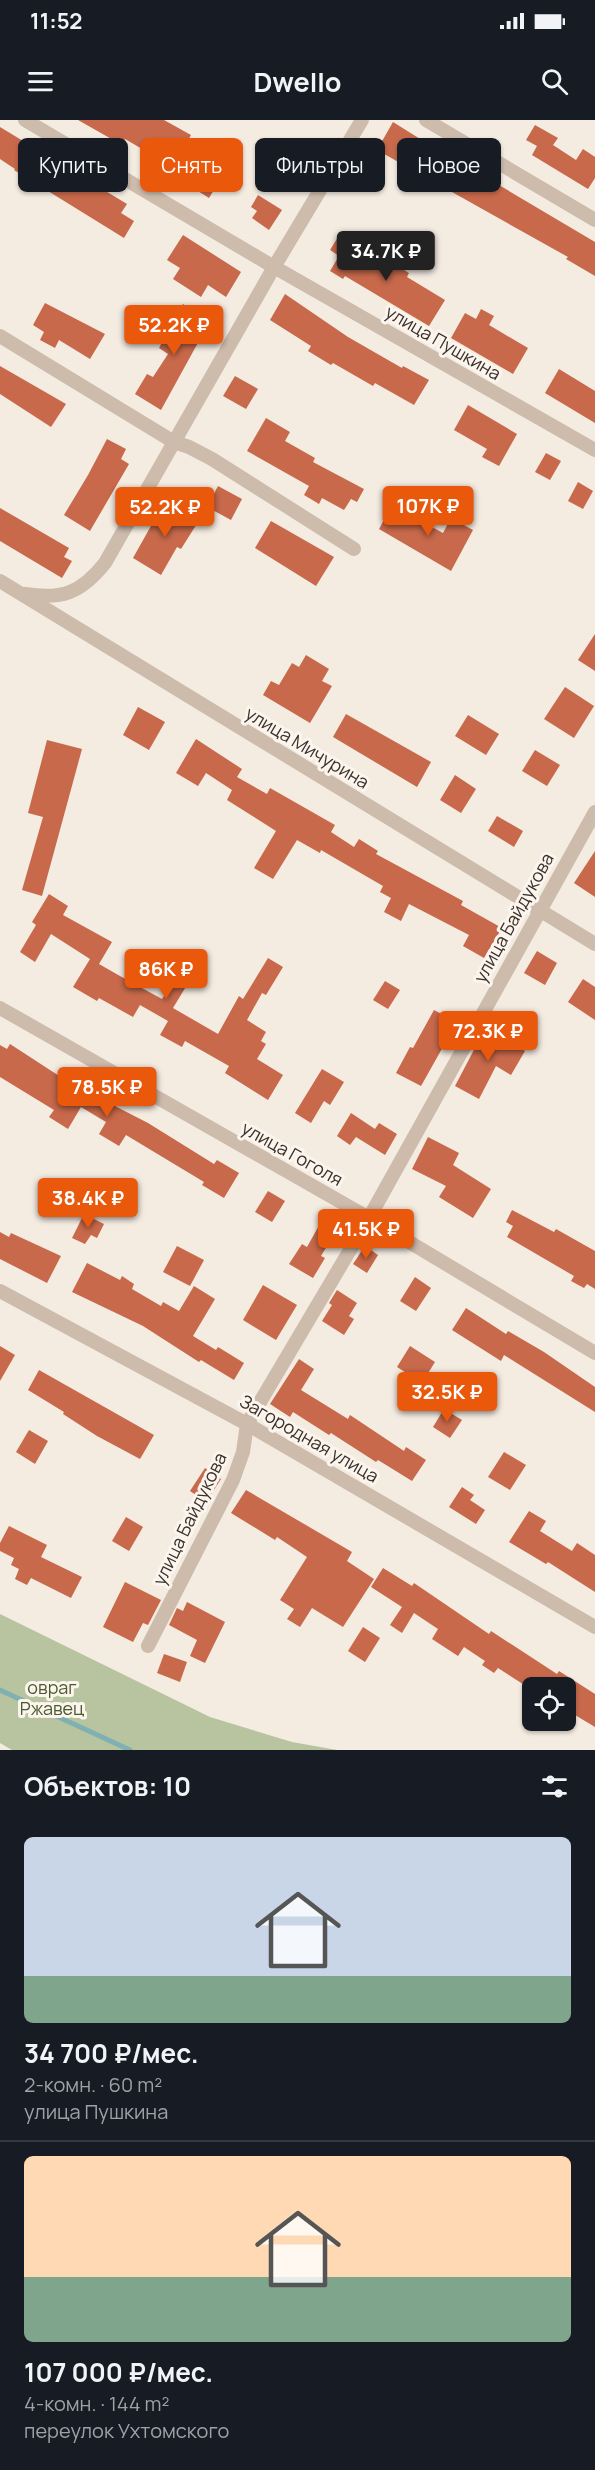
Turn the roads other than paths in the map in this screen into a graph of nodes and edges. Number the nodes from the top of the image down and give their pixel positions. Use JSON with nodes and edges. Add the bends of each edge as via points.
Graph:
{"nodes":[{"id":1,"x":25,"y":120,"type":"edge"},
{"id":2,"x":362,"y":120,"type":"edge"},
{"id":3,"x":426,"y":120,"type":"edge"},
{"id":4,"x":595,"y":220,"type":"edge"},
{"id":5,"x":274,"y":267,"type":"junction"},
{"id":6,"x":0,"y":336,"type":"edge"},
{"id":7,"x":174,"y":442,"type":"junction"},
{"id":8,"x":595,"y":450,"type":"edge"},
{"id":9,"x":354,"y":549,"type":"dead end"},
{"id":10,"x":0,"y":581,"type":"edge"},
{"id":11,"x":20,"y":594,"type":"junction"},
{"id":12,"x":595,"y":812,"type":"edge"},
{"id":13,"x":538,"y":911,"type":"junction"},
{"id":14,"x":595,"y":944,"type":"edge"},
{"id":15,"x":0,"y":1008,"type":"edge"},
{"id":16,"x":369,"y":1218,"type":"junction"},
{"id":17,"x":0,"y":1291,"type":"edge"},
{"id":18,"x":595,"y":1353,"type":"edge"},
{"id":19,"x":247,"y":1424,"type":"junction"},
{"id":20,"x":595,"y":1627,"type":"edge"},
{"id":21,"x":148,"y":1646,"type":"dead end"}],
"edges":[{"from":1,"to":5,"type":"street","name":"улица Пушкина"},
{"from":2,"to":5,"type":"street"},
{"from":3,"to":4,"type":"street"},
{"from":5,"to":7,"type":"street"},
{"from":5,"to":8,"type":"street","name":"улица Пушкина"},
{"from":6,"to":7,"type":"street"},
{"from":7,"to":9,"type":"street","via":[[212,459]]},
{"from":7,"to":11,"type":"street","via":[[93,578],[62,596]]},
{"from":10,"to":11,"type":"street","name":"улица Мичурина"},
{"from":11,"to":13,"type":"street","name":"улица Мичурина"},
{"from":12,"to":13,"type":"street","name":"улица Байдукова"},
{"from":13,"to":14,"type":"street","name":"улица Мичурина"},
{"from":13,"to":16,"type":"street","name":"улица Байдукова"},
{"from":15,"to":16,"type":"street","name":"улица Гоголя"},
{"from":16,"to":18,"type":"street","name":"улица Гоголя"},
{"from":16,"to":19,"type":"street","name":"улица Байдукова"},
{"from":17,"to":19,"type":"street","name":"Загородная улица"},
{"from":19,"to":20,"type":"street","name":"Загородная улица"},
{"from":19,"to":21,"type":"street","name":"улица Байдукова","via":[[243,1452],[233,1479]]}]}
